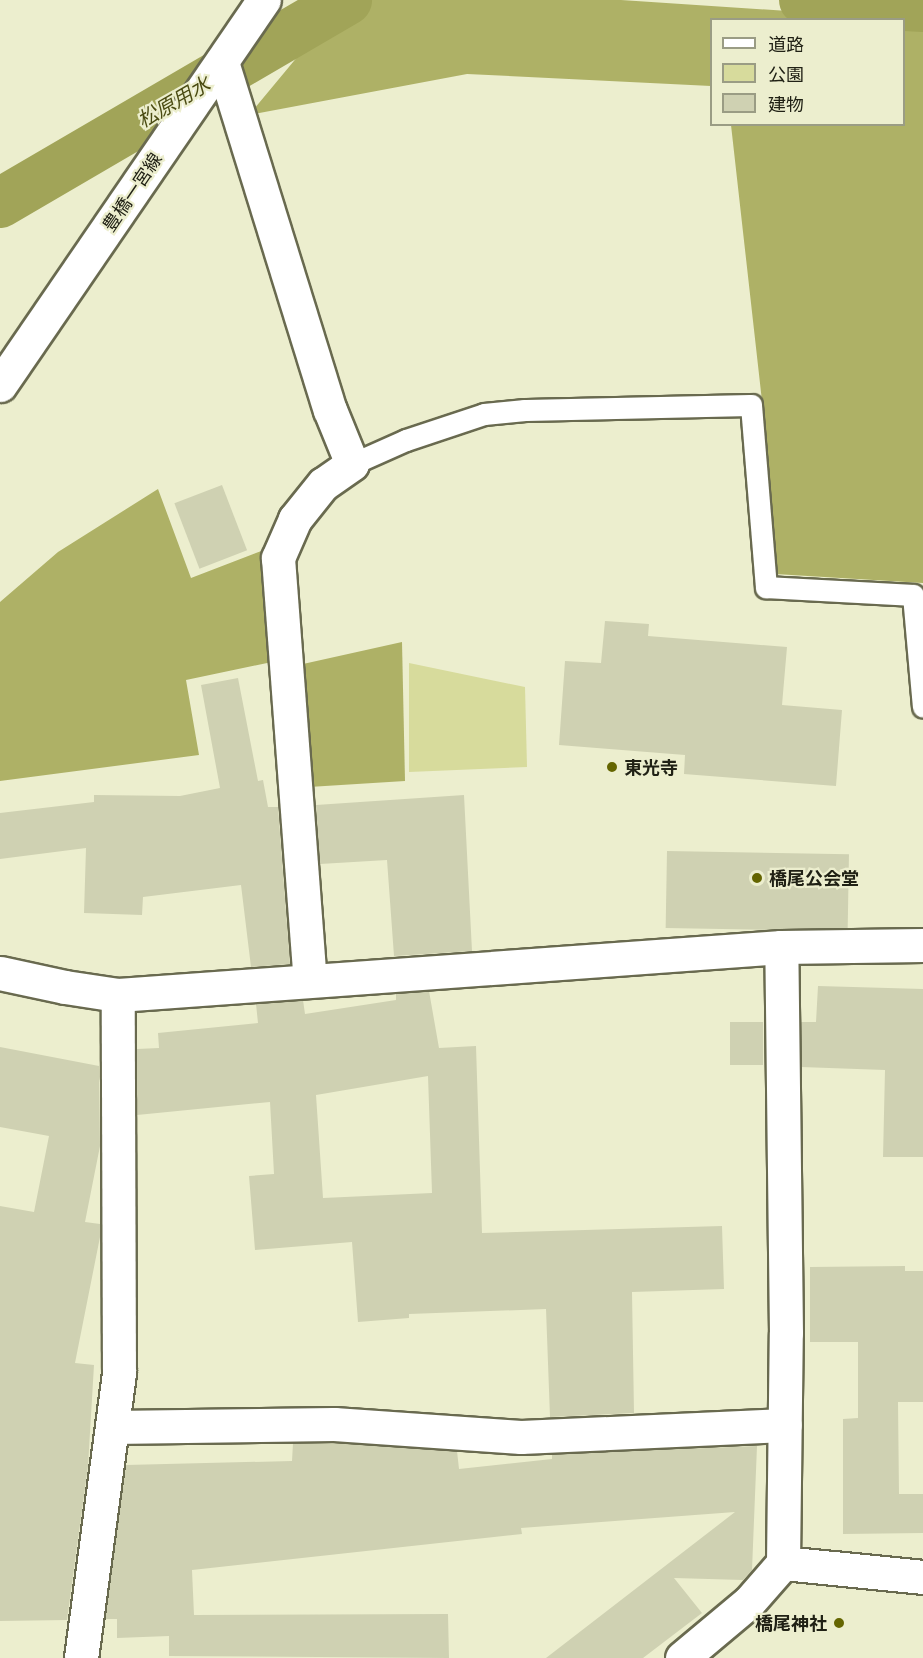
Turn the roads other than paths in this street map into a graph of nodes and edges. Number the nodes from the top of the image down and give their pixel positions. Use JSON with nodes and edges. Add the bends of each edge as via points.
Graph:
{"nodes":[{"id":1,"x":266,"y":1,"type":"edge"},
{"id":2,"x":222,"y":62,"type":"junction"},
{"id":3,"x":0,"y":385,"type":"edge"},
{"id":4,"x":352,"y":464,"type":"junction"},
{"id":5,"x":923,"y":707,"type":"edge"},
{"id":6,"x":923,"y":945,"type":"edge"},
{"id":7,"x":781,"y":947,"type":"junction"},
{"id":8,"x":0,"y":973,"type":"edge"},
{"id":9,"x":310,"y":979,"type":"junction"},
{"id":10,"x":118,"y":994,"type":"junction"},
{"id":11,"x":784,"y":1425,"type":"junction"},
{"id":12,"x":112,"y":1427,"type":"junction"},
{"id":13,"x":783,"y":1563,"type":"junction"},
{"id":14,"x":923,"y":1577,"type":"edge"},
{"id":15,"x":81,"y":1658,"type":"edge"},
{"id":16,"x":682,"y":1658,"type":"edge"}],
"edges":[{"from":1,"to":2,"type":"street","name":"豊橋一宮線"},
{"from":2,"to":3,"type":"street","name":"豊橋一宮線"},
{"from":2,"to":4,"type":"street","via":[[330,410]]},
{"from":4,"to":5,"type":"lane","via":[[406,440],[484,414],[751,405],[766,587],[913,595]]},
{"from":4,"to":9,"type":"street","via":[[323,484],[295,519],[278,558]]},
{"from":6,"to":7,"type":"street"},
{"from":7,"to":9,"type":"street"},
{"from":7,"to":11,"type":"street"},
{"from":8,"to":10,"type":"street"},
{"from":9,"to":10,"type":"street"},
{"from":10,"to":12,"type":"street","via":[[119,1373]]},
{"from":11,"to":12,"type":"street","via":[[521,1437],[334,1424]]},
{"from":11,"to":13,"type":"street"},
{"from":12,"to":15,"type":"street"},
{"from":13,"to":14,"type":"street"},
{"from":13,"to":16,"type":"street","via":[[749,1602]]}]}
